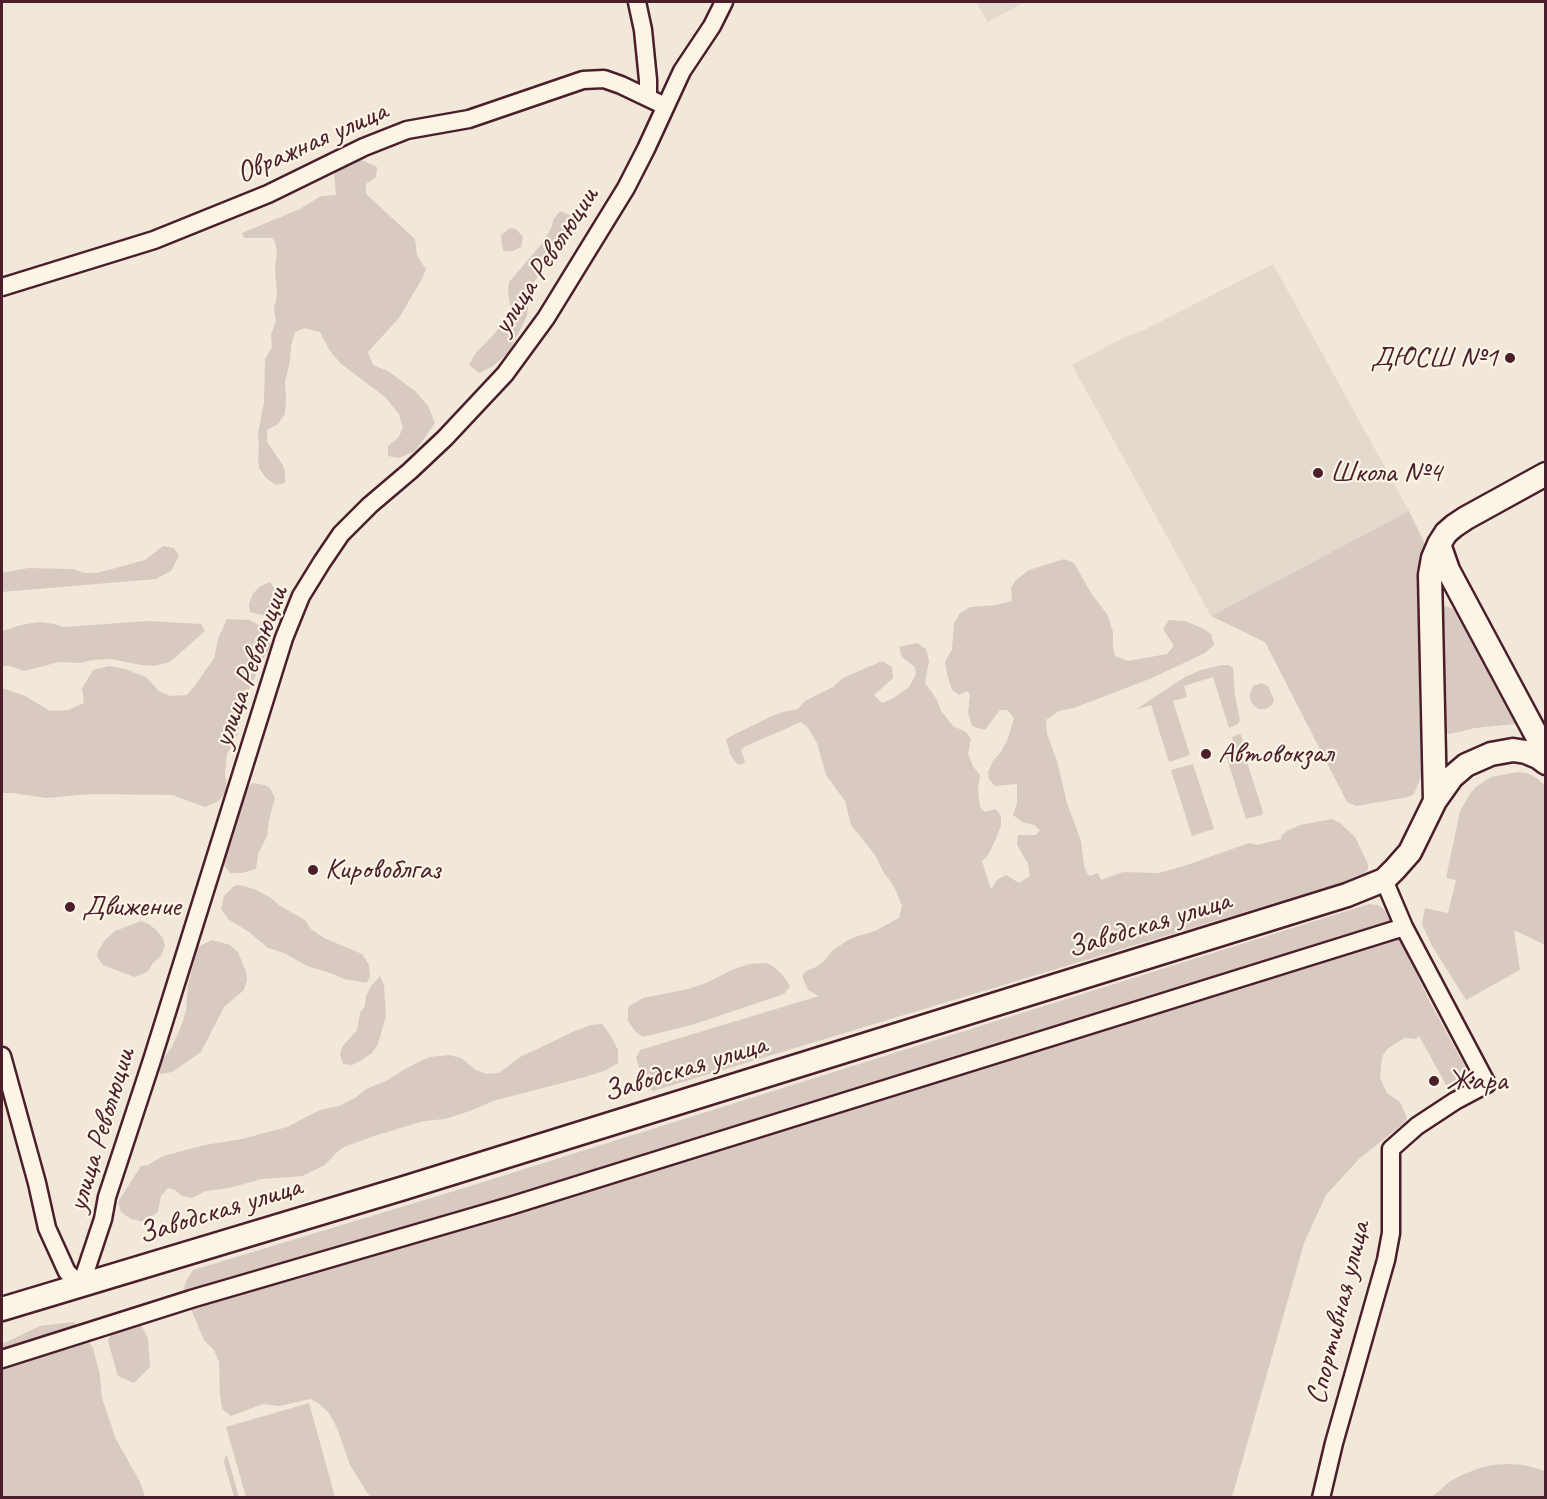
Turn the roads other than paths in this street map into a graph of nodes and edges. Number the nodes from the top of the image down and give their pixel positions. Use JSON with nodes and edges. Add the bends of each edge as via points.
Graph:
{"nodes":[{"id":1,"x":637,"y":2,"type":"edge"},
{"id":2,"x":724,"y":2,"type":"edge"},
{"id":3,"x":648,"y":97,"type":"junction"},
{"id":4,"x":665,"y":106,"type":"junction"},
{"id":5,"x":2,"y":287,"type":"edge"},
{"id":6,"x":1545,"y":474,"type":"edge"},
{"id":7,"x":1439,"y":544,"type":"junction"},
{"id":8,"x":1545,"y":753,"type":"edge"},
{"id":9,"x":1545,"y":763,"type":"edge"},
{"id":10,"x":1435,"y":801,"type":"junction"},
{"id":11,"x":1383,"y":880,"type":"junction"},
{"id":12,"x":1404,"y":927,"type":"junction"},
{"id":13,"x":2,"y":1056,"type":"edge"},
{"id":14,"x":81,"y":1285,"type":"junction"},
{"id":15,"x":2,"y":1309,"type":"edge"},
{"id":16,"x":2,"y":1359,"type":"edge"},
{"id":17,"x":1321,"y":1497,"type":"edge"}],
"edges":[{"from":1,"to":3,"type":"street"},
{"from":2,"to":4,"type":"street","name":"улица Революции"},
{"from":3,"to":4,"type":"street","name":"Овражная улица"},
{"from":3,"to":5,"type":"street","name":"Овражная улица","via":[[604,80],[583,80],[469,118],[407,130],[268,194],[154,240]]},
{"from":4,"to":14,"type":"street","name":"улица Революции","via":[[626,188],[590,249],[505,374],[445,438],[341,534],[302,596],[277,658]]},
{"from":6,"to":7,"type":"main road","via":[[1466,518],[1446,533]]},
{"from":7,"to":8,"type":"main road","via":[[1448,570]]},
{"from":7,"to":10,"type":"main road","via":[[1430,576]]},
{"from":9,"to":10,"type":"main road","via":[[1526,752],[1491,754],[1466,765]]},
{"from":10,"to":11,"type":"main road","via":[[1410,852]]},
{"from":11,"to":12,"type":"street"},
{"from":11,"to":14,"type":"main road","name":"Заводская улица","via":[[1336,898],[404,1188]]},
{"from":12,"to":16,"type":"street","via":[[510,1206]]},
{"from":12,"to":17,"type":"street","name":"Спортивная улица","via":[[1487,1084],[1417,1126],[1391,1149],[1392,1233]]},
{"from":13,"to":14,"type":"street","via":[[47,1228],[67,1272]]},
{"from":14,"to":15,"type":"main road","name":"Заводская улица"}]}
